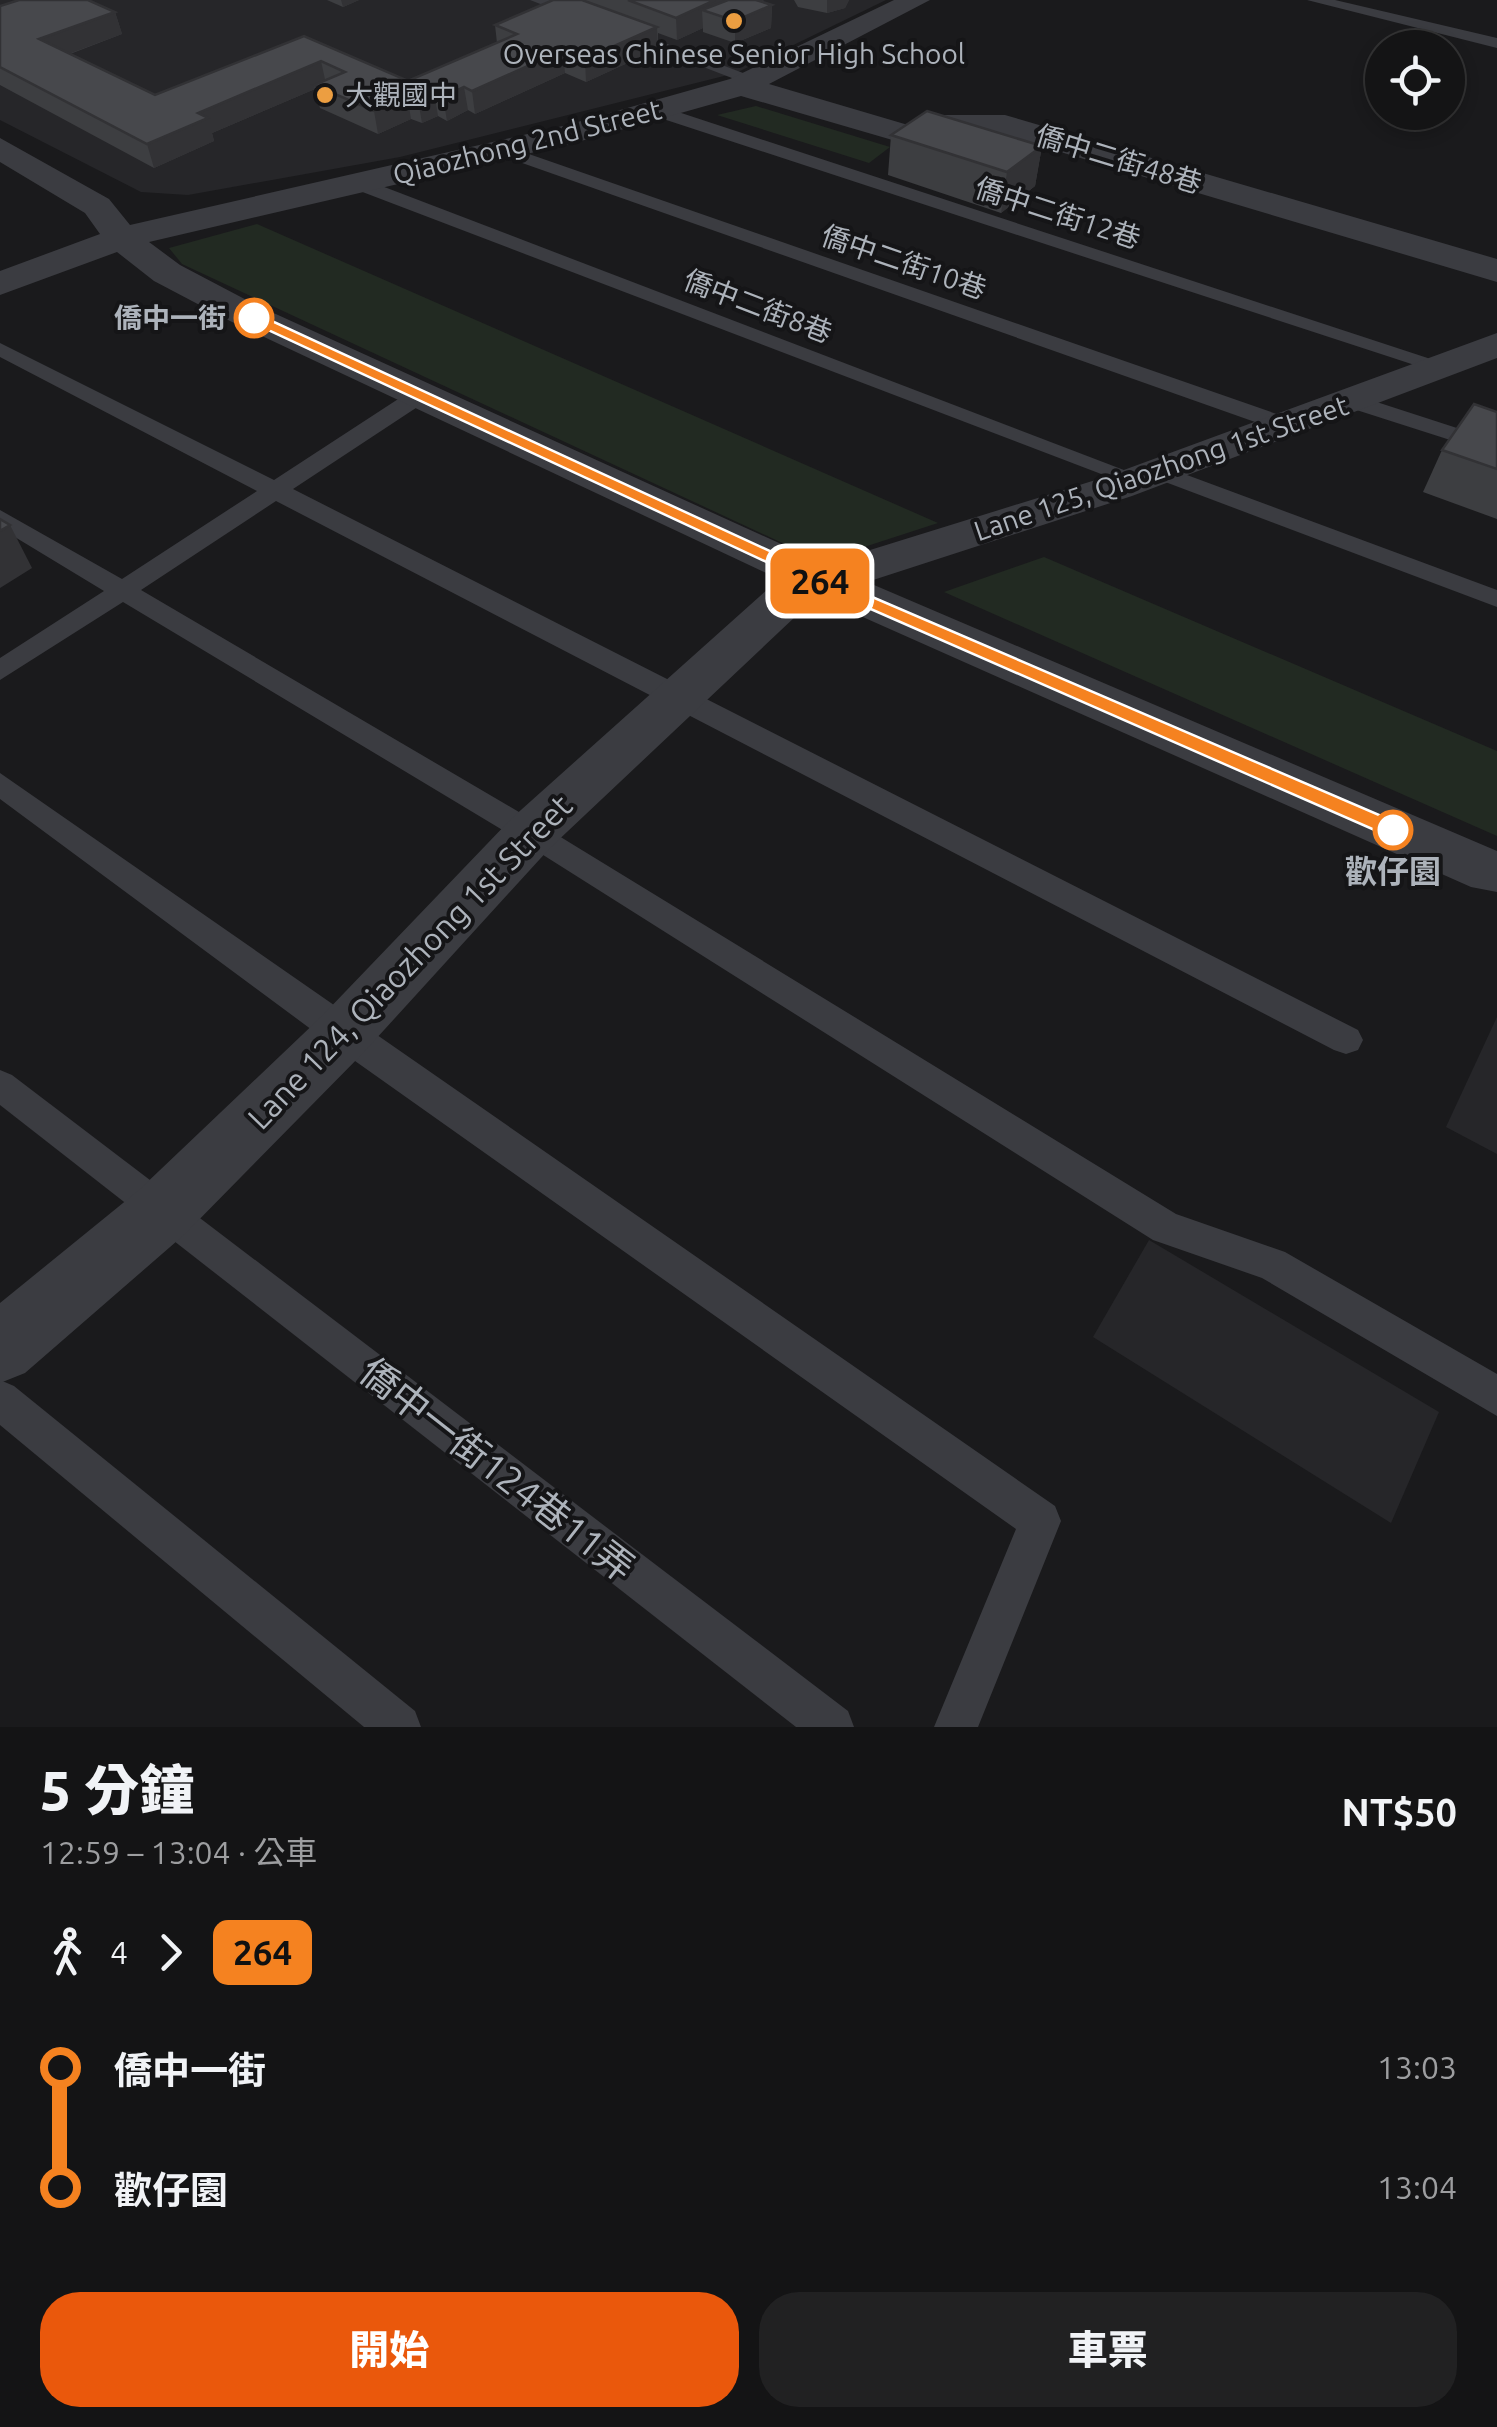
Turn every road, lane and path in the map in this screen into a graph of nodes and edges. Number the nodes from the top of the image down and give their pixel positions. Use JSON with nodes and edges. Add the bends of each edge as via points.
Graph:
{"nodes":[{"id":1,"x":538,"y":0,"type":"edge"},
{"id":2,"x":916,"y":0,"type":"edge"},
{"id":3,"x":1316,"y":0,"type":"edge"},
{"id":4,"x":1497,"y":43,"type":"edge"},
{"id":5,"x":749,"y":84,"type":"junction"},
{"id":6,"x":654,"y":110,"type":"junction"},
{"id":7,"x":0,"y":148,"type":"edge"},
{"id":8,"x":503,"y":150,"type":"junction"},
{"id":9,"x":359,"y":184,"type":"junction"},
{"id":10,"x":121,"y":238,"type":"junction"},
{"id":11,"x":1497,"y":271,"type":"edge"},
{"id":12,"x":0,"y":284,"type":"edge"},
{"id":13,"x":1497,"y":345,"type":"edge"},
{"id":14,"x":0,"y":349,"type":"edge"},
{"id":15,"x":1444,"y":367,"type":"junction"},
{"id":16,"x":1497,"y":382,"type":"edge"},
{"id":17,"x":420,"y":395,"type":"junction"},
{"id":18,"x":1352,"y":400,"type":"junction"},
{"id":19,"x":1286,"y":425,"type":"junction"},
{"id":20,"x":1497,"y":448,"type":"edge"},
{"id":21,"x":1149,"y":476,"type":"junction"},
{"id":22,"x":274,"y":492,"type":"junction"},
{"id":23,"x":0,"y":518,"type":"edge"},
{"id":24,"x":822,"y":582,"type":"junction"},
{"id":25,"x":124,"y":590,"type":"junction"},
{"id":26,"x":1497,"y":599,"type":"edge"},
{"id":27,"x":0,"y":671,"type":"edge"},
{"id":28,"x":676,"y":698,"type":"junction"},
{"id":29,"x":0,"y":784,"type":"edge"},
{"id":30,"x":531,"y":833,"type":"junction"},
{"id":31,"x":1494,"y":873,"type":"edge"},
{"id":32,"x":343,"y":1034,"type":"junction"},
{"id":33,"x":1346,"y":1040,"type":"dead end"},
{"id":34,"x":0,"y":1084,"type":"edge"},
{"id":35,"x":162,"y":1212,"type":"junction"},
{"id":36,"x":0,"y":1348,"type":"edge"},
{"id":37,"x":1497,"y":1396,"type":"edge"},
{"id":38,"x":0,"y":1400,"type":"edge"},
{"id":39,"x":399,"y":1727,"type":"edge"},
{"id":40,"x":832,"y":1727,"type":"edge"},
{"id":41,"x":956,"y":1727,"type":"edge"}],
"edges":[{"from":1,"to":5,"type":"lane"},
{"from":2,"to":5,"type":"street","name":"Qiaozhong 2nd Street"},
{"from":3,"to":4,"type":"lane"},
{"from":5,"to":6,"type":"street","name":"Qiaozhong 2nd Street"},
{"from":5,"to":11,"type":"street","name":"僑中二街48巷","via":[[914,136],[929,124],[1005,125]]},
{"from":6,"to":8,"type":"street","name":"Qiaozhong 2nd Street"},
{"from":6,"to":15,"type":"lane","name":"僑中二街12巷"},
{"from":7,"to":10,"type":"street","via":[[97,206]]},
{"from":8,"to":9,"type":"street","name":"Qiaozhong 2nd Street"},
{"from":8,"to":19,"type":"lane","name":"僑中二街10巷"},
{"from":9,"to":10,"type":"street","name":"Qiaozhong 2nd Street"},
{"from":9,"to":21,"type":"lane","name":"僑中二街8巷"},
{"from":10,"to":12,"type":"street","name":"Qiaozhong 2nd Street"},
{"from":10,"to":17,"type":"street","via":[[182,281]]},
{"from":13,"to":15,"type":"street","name":"Lane 125, Qiaozhong 1st Street"},
{"from":14,"to":22,"type":"lane"},
{"from":15,"to":16,"type":"street"},
{"from":15,"to":18,"type":"street","name":"Lane 125, Qiaozhong 1st Street"},
{"from":17,"to":22,"type":"lane"},
{"from":17,"to":24,"type":"street"},
{"from":18,"to":19,"type":"street","name":"Lane 125, Qiaozhong 1st Street"},
{"from":18,"to":20,"type":"lane"},
{"from":19,"to":21,"type":"street","name":"Lane 125, Qiaozhong 1st Street"},
{"from":21,"to":24,"type":"street","name":"Lane 125, Qiaozhong 1st Street"},
{"from":21,"to":26,"type":"lane","name":"僑中二街8巷"},
{"from":22,"to":25,"type":"lane"},
{"from":22,"to":28,"type":"lane"},
{"from":23,"to":25,"type":"lane"},
{"from":24,"to":28,"type":"street","name":"Lane 124, Qiaozhong 1st Street","via":[[797,589]]},
{"from":24,"to":31,"type":"street"},
{"from":25,"to":27,"type":"lane"},
{"from":25,"to":30,"type":"lane"},
{"from":28,"to":30,"type":"street","name":"Lane 124, Qiaozhong 1st Street"},
{"from":28,"to":33,"type":"lane"},
{"from":29,"to":32,"type":"lane"},
{"from":30,"to":32,"type":"street","name":"Lane 124, Qiaozhong 1st Street"},
{"from":30,"to":37,"type":"lane","via":[[1166,1228],[1272,1264]]},
{"from":32,"to":35,"type":"street","name":"Lane 124, Qiaozhong 1st Street"},
{"from":32,"to":41,"type":"lane","via":[[1040,1520]]},
{"from":34,"to":35,"type":"lane","name":"僑中一街124巷11弄"},
{"from":35,"to":36,"type":"street","name":"Lane 124, Qiaozhong 1st Street"},
{"from":35,"to":40,"type":"lane","name":"僑中一街124巷11弄"},
{"from":38,"to":39,"type":"lane"}]}
